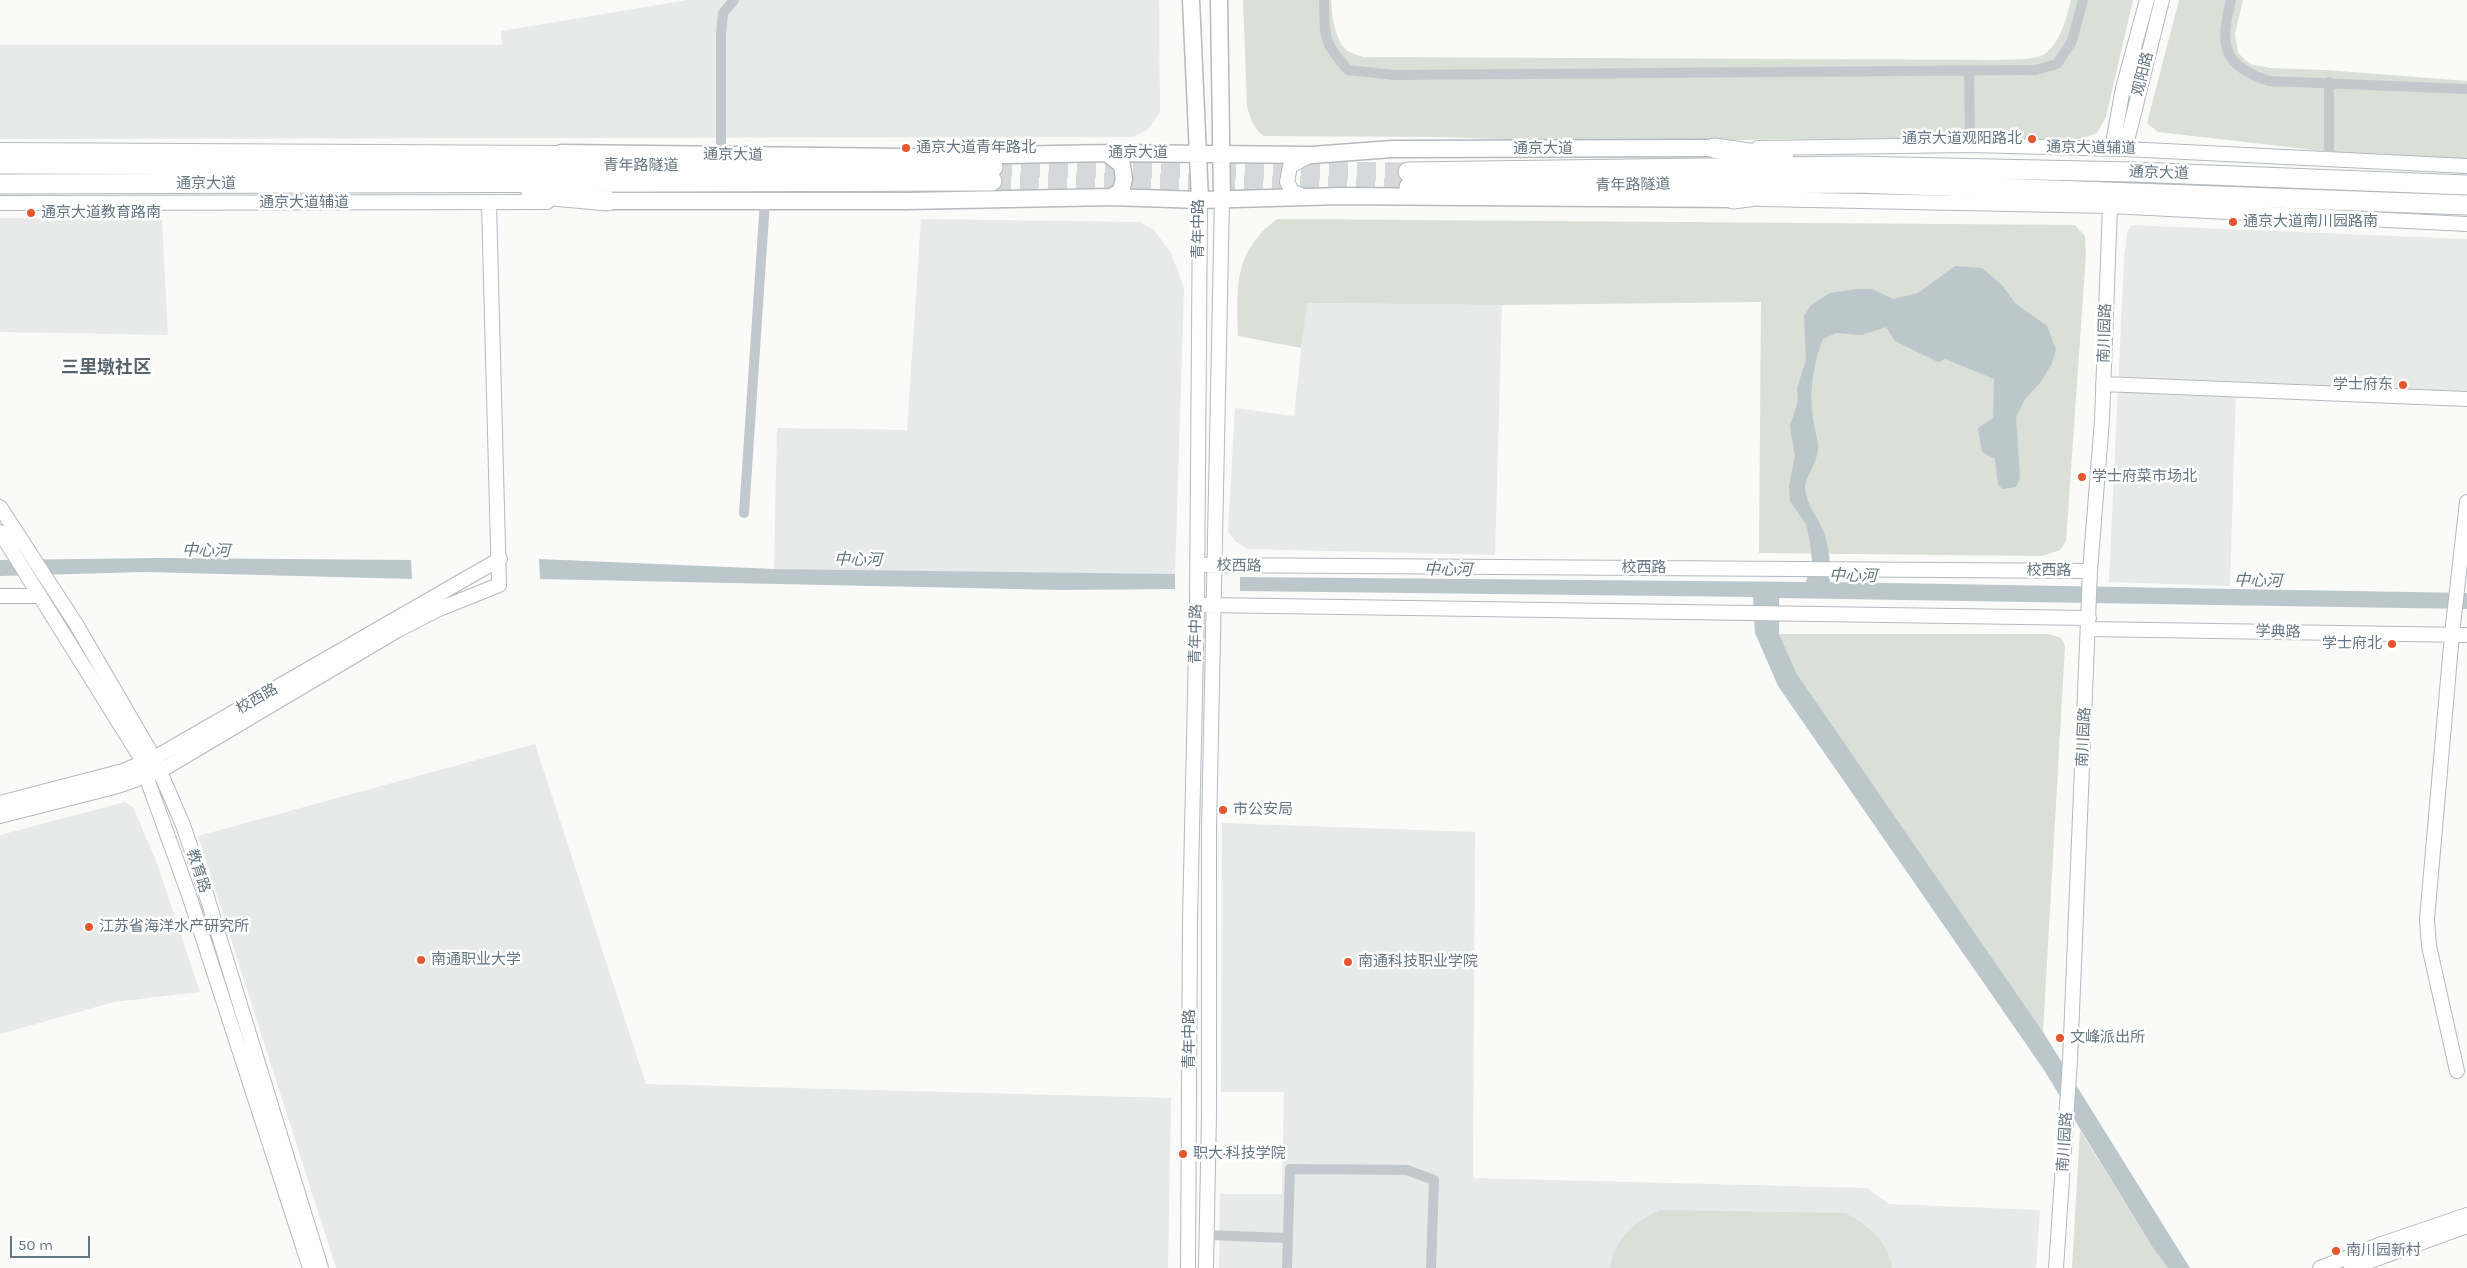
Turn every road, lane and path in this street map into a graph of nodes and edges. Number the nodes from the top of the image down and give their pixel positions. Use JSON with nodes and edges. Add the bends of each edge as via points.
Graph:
{"nodes":[{"id":1,"x":734,"y":0,"type":"edge"},
{"id":2,"x":1192,"y":0,"type":"edge"},
{"id":3,"x":1219,"y":0,"type":"edge"},
{"id":4,"x":1324,"y":0,"type":"edge"},
{"id":5,"x":2083,"y":0,"type":"edge"},
{"id":6,"x":2147,"y":0,"type":"edge"},
{"id":7,"x":2162,"y":0,"type":"edge"},
{"id":8,"x":2231,"y":0,"type":"edge"},
{"id":9,"x":1969,"y":71,"type":"junction"},
{"id":10,"x":2329,"y":82,"type":"junction"},
{"id":11,"x":2467,"y":89,"type":"edge"},
{"id":12,"x":1970,"y":145,"type":"junction"},
{"id":13,"x":1714,"y":148,"type":"junction"},
{"id":14,"x":2118,"y":149,"type":"junction"},
{"id":15,"x":0,"y":150,"type":"edge"},
{"id":16,"x":1198,"y":152,"type":"junction"},
{"id":17,"x":561,"y":153,"type":"junction"},
{"id":18,"x":1107,"y":153,"type":"junction"},
{"id":19,"x":1223,"y":153,"type":"junction"},
{"id":20,"x":721,"y":155,"type":"junction"},
{"id":21,"x":1312,"y":155,"type":"junction"},
{"id":22,"x":2329,"y":159,"type":"junction"},
{"id":23,"x":0,"y":164,"type":"edge"},
{"id":24,"x":409,"y":164,"type":"junction"},
{"id":25,"x":2467,"y":166,"type":"edge"},
{"id":26,"x":1854,"y":175,"type":"junction"},
{"id":27,"x":1408,"y":179,"type":"tunnel mouth"},
{"id":28,"x":0,"y":184,"type":"edge"},
{"id":29,"x":412,"y":184,"type":"junction"},
{"id":30,"x":2467,"y":185,"type":"edge"},
{"id":31,"x":1303,"y":196,"type":"junction"},
{"id":32,"x":1112,"y":197,"type":"junction"},
{"id":33,"x":1222,"y":199,"type":"junction"},
{"id":34,"x":1733,"y":199,"type":"junction"},
{"id":35,"x":1200,"y":200,"type":"junction"},
{"id":36,"x":608,"y":201,"type":"junction"},
{"id":37,"x":765,"y":201,"type":"junction"},
{"id":38,"x":0,"y":204,"type":"edge"},
{"id":39,"x":489,"y":204,"type":"junction"},
{"id":40,"x":2467,"y":205,"type":"edge"},
{"id":41,"x":2110,"y":206,"type":"junction"},
{"id":42,"x":2467,"y":224,"type":"edge"},
{"id":43,"x":2103,"y":384,"type":"junction"},
{"id":44,"x":2467,"y":399,"type":"edge"},
{"id":45,"x":2467,"y":502,"type":"edge"},
{"id":46,"x":0,"y":507,"type":"edge"},
{"id":47,"x":744,"y":513,"type":"dead end"},
{"id":48,"x":0,"y":532,"type":"edge"},
{"id":49,"x":500,"y":559,"type":"junction"},
{"id":50,"x":1197,"y":565,"type":"junction"},
{"id":51,"x":1215,"y":565,"type":"junction"},
{"id":52,"x":2090,"y":576,"type":"junction"},
{"id":53,"x":0,"y":596,"type":"edge"},
{"id":54,"x":38,"y":596,"type":"junction"},
{"id":55,"x":1197,"y":604,"type":"junction"},
{"id":56,"x":1214,"y":605,"type":"junction"},
{"id":57,"x":2089,"y":620,"type":"junction"},
{"id":58,"x":2452,"y":634,"type":"junction"},
{"id":59,"x":2467,"y":635,"type":"edge"},
{"id":60,"x":151,"y":767,"type":"junction"},
{"id":61,"x":0,"y":803,"type":"edge"},
{"id":62,"x":0,"y":816,"type":"edge"},
{"id":63,"x":2457,"y":1071,"type":"dead end"},
{"id":64,"x":2467,"y":1215,"type":"edge"},
{"id":65,"x":302,"y":1226,"type":"junction"},
{"id":66,"x":2467,"y":1226,"type":"edge"},
{"id":67,"x":1206,"y":1235,"type":"junction"},
{"id":68,"x":1288,"y":1238,"type":"junction"},
{"id":69,"x":310,"y":1268,"type":"edge"},
{"id":70,"x":321,"y":1268,"type":"edge"},
{"id":71,"x":1188,"y":1268,"type":"edge"},
{"id":72,"x":1206,"y":1268,"type":"edge"},
{"id":73,"x":1287,"y":1268,"type":"edge"},
{"id":74,"x":1431,"y":1268,"type":"edge"},
{"id":75,"x":2056,"y":1268,"type":"edge"},
{"id":76,"x":2320,"y":1268,"type":"edge"},
{"id":77,"x":2351,"y":1268,"type":"edge"}],
"edges":[{"from":1,"to":20,"type":"street","via":[[723,13],[721,34]]},
{"from":2,"to":16,"type":"main road","name":"青年中路"},
{"from":3,"to":19,"type":"main road","name":"青年中路"},
{"from":4,"to":9,"type":"street","via":[[1326,40],[1348,70],[1394,75]]},
{"from":5,"to":9,"type":"street","via":[[2072,41],[2057,64],[2036,70]]},
{"from":6,"to":14,"type":"street","name":"观阳路","via":[[2123,88]]},
{"from":7,"to":14,"type":"street","name":"观阳路"},
{"from":8,"to":10,"type":"street","via":[[2224,30],[2227,50],[2237,65],[2251,75],[2269,81]]},
{"from":9,"to":12,"type":"street"},
{"from":10,"to":11,"type":"street"},
{"from":10,"to":22,"type":"street"},
{"from":12,"to":13,"type":"street","name":"通京大道辅道"},
{"from":12,"to":14,"type":"street","name":"通京大道辅道"},
{"from":13,"to":21,"type":"main road","name":"通京大道","via":[[1392,149]]},
{"from":13,"to":26,"type":"highway"},
{"from":14,"to":22,"type":"street","name":"通京大道辅道"},
{"from":15,"to":17,"type":"street"},
{"from":16,"to":18,"type":"main road","name":"通京大道"},
{"from":16,"to":19,"type":"main road","name":"通京大道"},
{"from":16,"to":35,"type":"main road","name":"青年中路"},
{"from":17,"to":20,"type":"main road","name":"通京大道"},
{"from":17,"to":24,"type":"highway"},
{"from":18,"to":20,"type":"main road","name":"通京大道","via":[[906,157]]},
{"from":18,"to":32,"type":"main road","via":[[1122,165],[1124,179],[1121,191]]},
{"from":19,"to":21,"type":"main road","name":"通京大道"},
{"from":19,"to":33,"type":"main road","name":"青年中路"},
{"from":21,"to":31,"type":"street","via":[[1290,166],[1287,177],[1292,191]]},
{"from":22,"to":25,"type":"street","name":"通京大道辅道"},
{"from":23,"to":24,"type":"highway","name":"通京大道"},
{"from":24,"to":29,"type":"highway","name":"青年路隧道","via":[[993,174]]},
{"from":26,"to":27,"type":"highway","name":"青年路隧道"},
{"from":26,"to":30,"type":"highway","name":"通京大道","via":[[2133,172]]},
{"from":26,"to":34,"type":"highway"},
{"from":26,"to":40,"type":"highway","name":"通京大道"},
{"from":28,"to":29,"type":"highway","name":"通京大道"},
{"from":29,"to":36,"type":"highway"},
{"from":31,"to":33,"type":"main road"},
{"from":31,"to":34,"type":"main road"},
{"from":32,"to":35,"type":"main road"},
{"from":32,"to":37,"type":"main road"},
{"from":33,"to":35,"type":"main road"},
{"from":33,"to":51,"type":"street","name":"青年中路"},
{"from":34,"to":41,"type":"street"},
{"from":35,"to":50,"type":"street","name":"青年中路"},
{"from":36,"to":37,"type":"main road"},
{"from":36,"to":39,"type":"street","name":"通京大道辅道"},
{"from":37,"to":47,"type":"street"},
{"from":38,"to":39,"type":"street","name":"通京大道辅道"},
{"from":39,"to":49,"type":"street"},
{"from":41,"to":42,"type":"street"},
{"from":41,"to":43,"type":"street","name":"南川园路"},
{"from":43,"to":44,"type":"street"},
{"from":43,"to":52,"type":"street","name":"南川园路"},
{"from":45,"to":58,"type":"street"},
{"from":46,"to":60,"type":"street","name":"教育路","via":[[76,624]]},
{"from":48,"to":54,"type":"street","name":"教育路"},
{"from":49,"to":60,"type":"street","name":"校西路"},
{"from":49,"to":60,"type":"street","name":"校西路","via":[[499,585],[439,609],[396,631]]},
{"from":50,"to":51,"type":"street","name":"校西路"},
{"from":50,"to":55,"type":"street","name":"青年中路"},
{"from":51,"to":52,"type":"street","name":"校西路","via":[[1832,569]]},
{"from":51,"to":56,"type":"street","name":"青年中路"},
{"from":52,"to":57,"type":"street","name":"南川园路"},
{"from":53,"to":54,"type":"street"},
{"from":54,"to":60,"type":"street","name":"教育路"},
{"from":55,"to":56,"type":"street"},
{"from":55,"to":71,"type":"street","name":"青年中路","via":[[1190,920]]},
{"from":56,"to":57,"type":"street"},
{"from":56,"to":67,"type":"street","name":"青年中路"},
{"from":57,"to":58,"type":"street","name":"学典路"},
{"from":57,"to":75,"type":"street","name":"南川园路","via":[[2070,1061]]},
{"from":58,"to":59,"type":"street","name":"学典路"},
{"from":58,"to":63,"type":"street","via":[[2427,919],[2429,946]]},
{"from":60,"to":61,"type":"street","name":"校西路","via":[[123,771]]},
{"from":60,"to":62,"type":"street","name":"校西路","via":[[118,786]]},
{"from":60,"to":65,"type":"street","name":"教育路","via":[[183,825],[203,884]]},
{"from":64,"to":76,"type":"street"},
{"from":65,"to":69,"type":"street","name":"教育路"},
{"from":65,"to":70,"type":"street","name":"教育路"},
{"from":66,"to":77,"type":"street"},
{"from":67,"to":68,"type":"street"},
{"from":67,"to":72,"type":"street","name":"青年中路"},
{"from":68,"to":73,"type":"street"},
{"from":68,"to":74,"type":"street","via":[[1290,1168],[1407,1170],[1434,1180]]}]}
